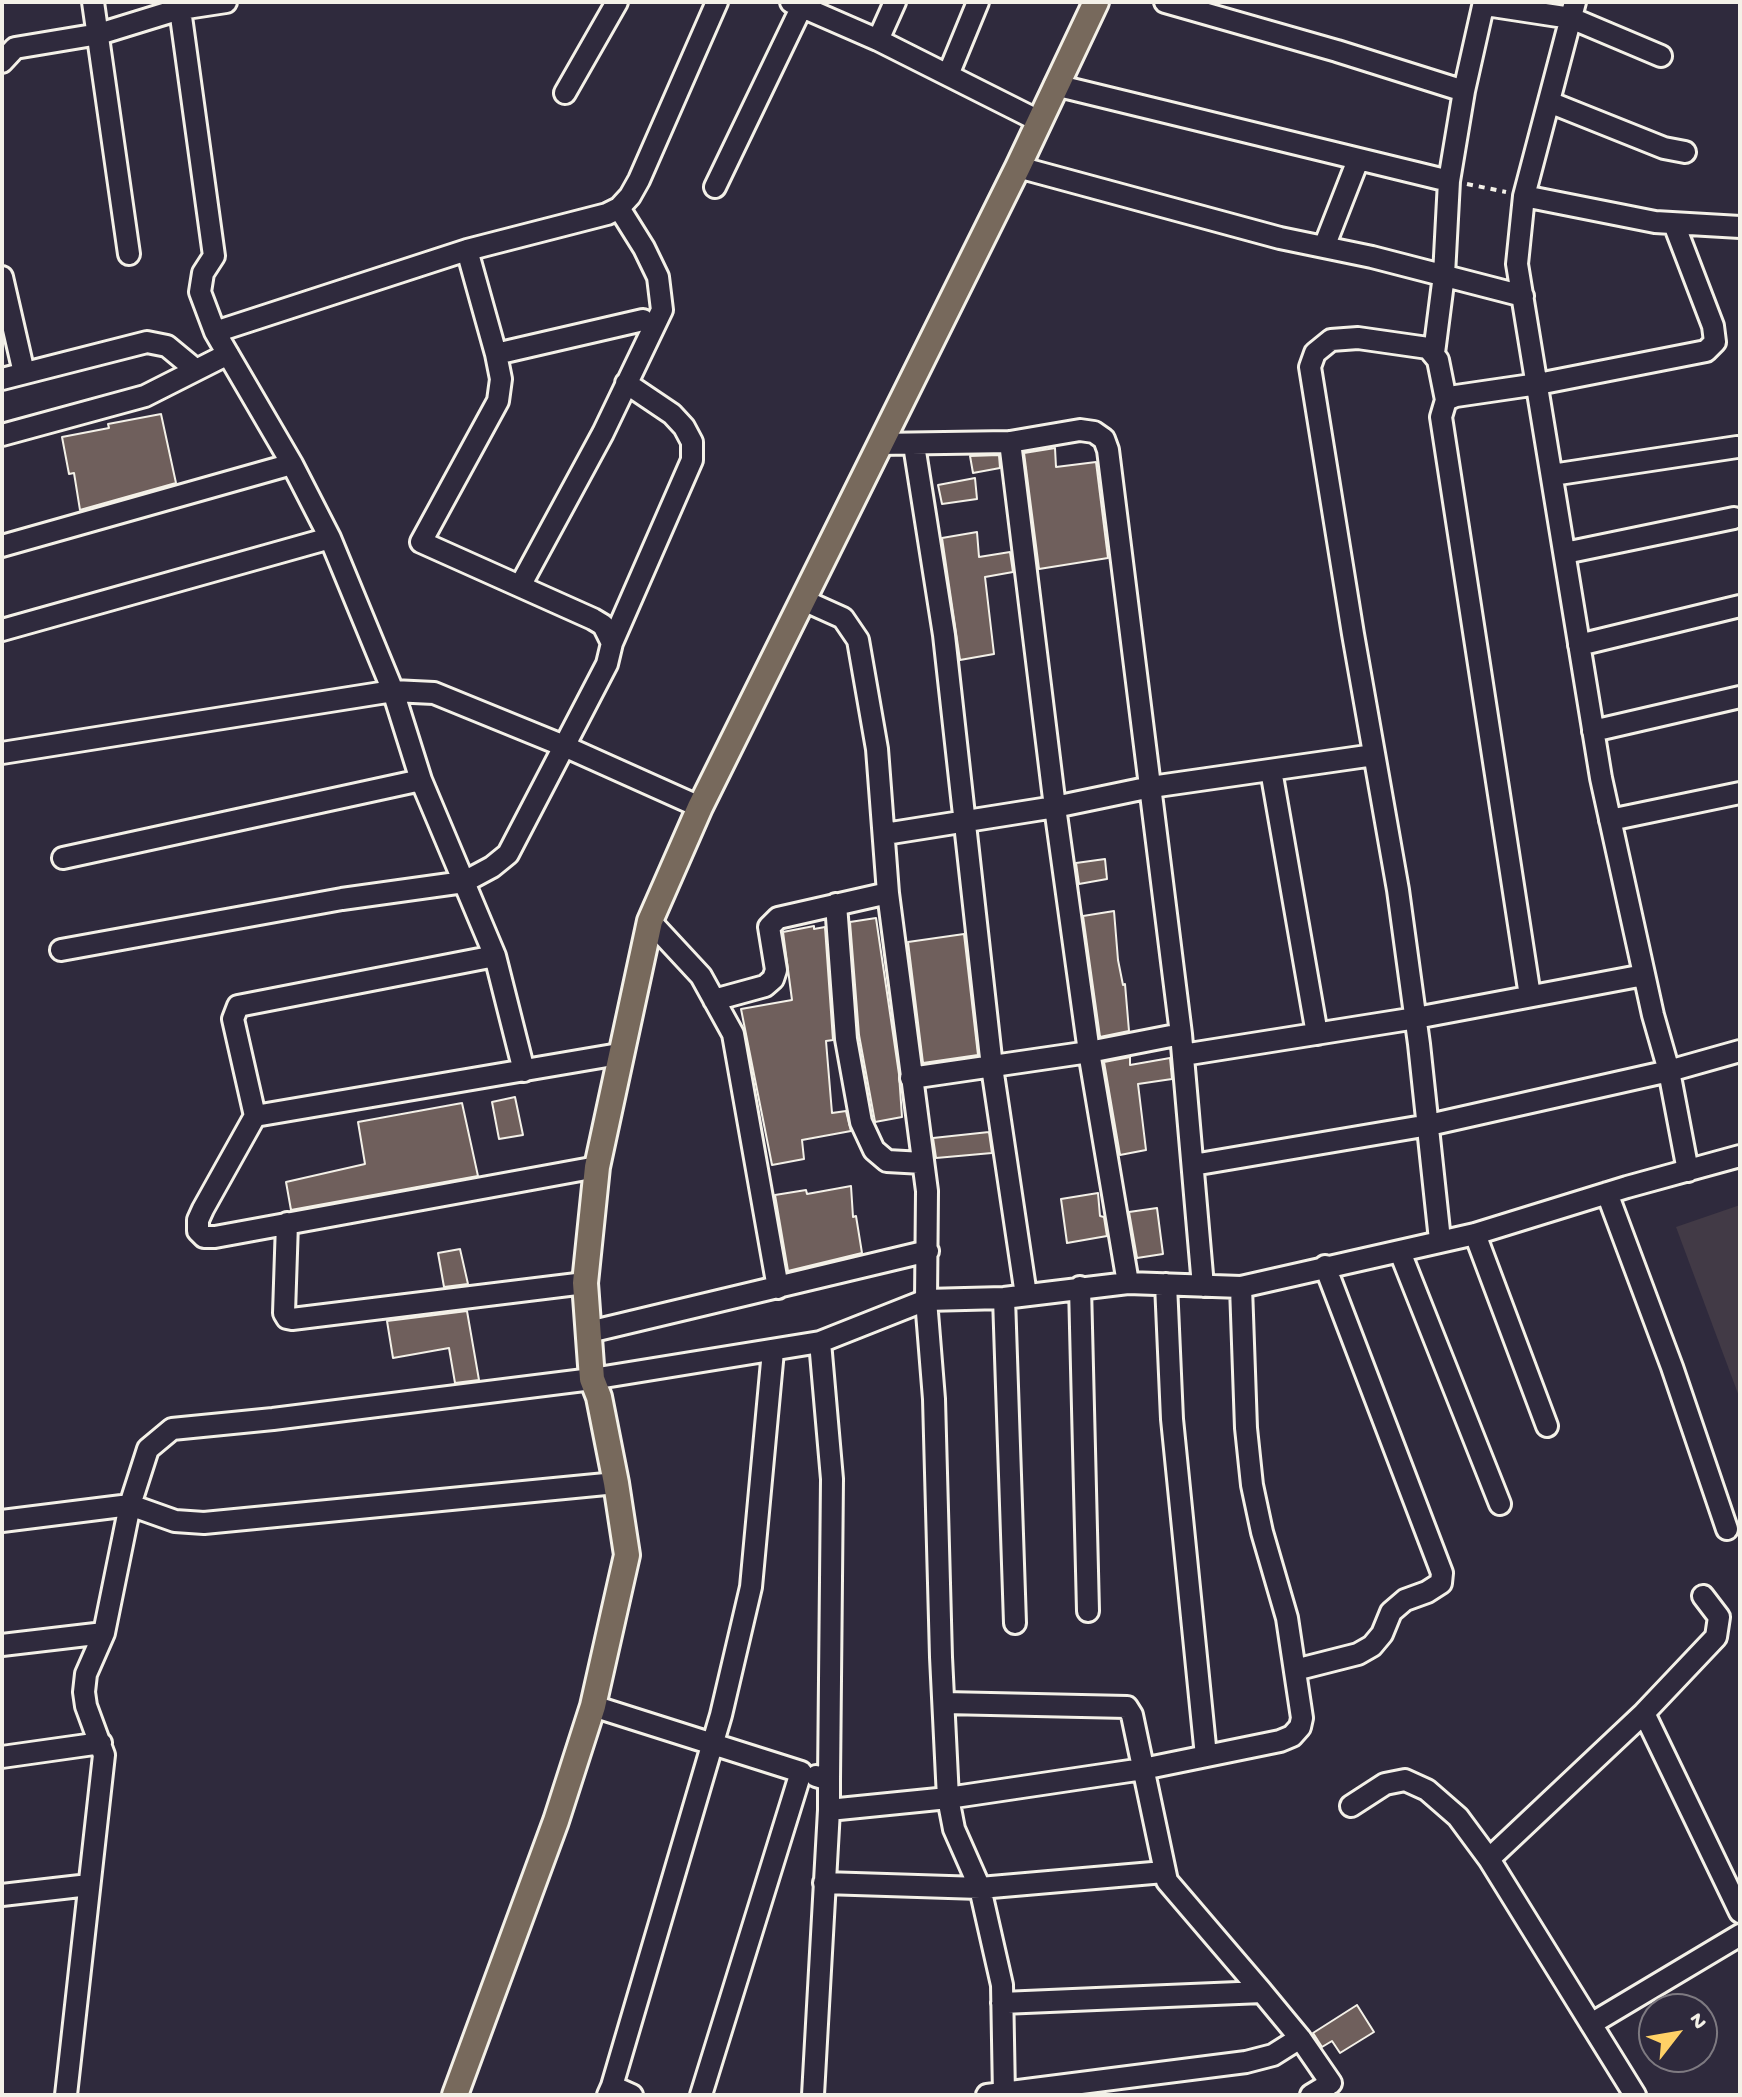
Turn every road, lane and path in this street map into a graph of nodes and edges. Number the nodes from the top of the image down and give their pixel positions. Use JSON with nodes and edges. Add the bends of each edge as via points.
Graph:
{"nodes":[{"id":1,"x":93,"y":2,"type":"edge"},
{"id":2,"x":226,"y":2,"type":"edge"},
{"id":3,"x":617,"y":2,"type":"edge"},
{"id":4,"x":717,"y":2,"type":"edge"},
{"id":5,"x":895,"y":2,"type":"edge"},
{"id":6,"x":978,"y":2,"type":"edge"},
{"id":7,"x":1096,"y":2,"type":"edge"},
{"id":8,"x":1165,"y":2,"type":"edge"},
{"id":9,"x":1485,"y":3,"type":"edge"},
{"id":10,"x":799,"y":4,"type":"edge"},
{"id":11,"x":180,"y":5,"type":"edge"},
{"id":12,"x":1573,"y":10,"type":"edge"},
{"id":13,"x":99,"y":34,"type":"junction"},
{"id":14,"x":878,"y":40,"type":"junction"},
{"id":15,"x":1661,"y":56,"type":"dead end"},
{"id":16,"x":2,"y":62,"type":"edge"},
{"id":17,"x":948,"y":75,"type":"junction"},
{"id":18,"x":1055,"y":85,"type":"junction"},
{"id":19,"x":1464,"y":91,"type":"junction"},
{"id":20,"x":565,"y":93,"type":"dead end"},
{"id":21,"x":1549,"y":102,"type":"junction"},
{"id":22,"x":1039,"y":121,"type":"junction"},
{"id":23,"x":1685,"y":152,"type":"dead end"},
{"id":24,"x":1358,"y":160,"type":"junction"},
{"id":25,"x":1018,"y":167,"type":"junction"},
{"id":26,"x":1449,"y":181,"type":"junction"},
{"id":27,"x":715,"y":187,"type":"dead end"},
{"id":28,"x":1524,"y":196,"type":"junction"},
{"id":29,"x":619,"y":208,"type":"junction"},
{"id":30,"x":1674,"y":224,"type":"junction"},
{"id":31,"x":1740,"y":227,"type":"edge"},
{"id":32,"x":1324,"y":247,"type":"junction"},
{"id":33,"x":467,"y":250,"type":"junction"},
{"id":34,"x":129,"y":254,"type":"dead end"},
{"id":35,"x":1444,"y":275,"type":"junction"},
{"id":36,"x":2,"y":277,"type":"edge"},
{"id":37,"x":1523,"y":296,"type":"junction"},
{"id":38,"x":643,"y":320,"type":"dead end"},
{"id":39,"x":215,"y":332,"type":"junction"},
{"id":40,"x":1434,"y":353,"type":"junction"},
{"id":41,"x":228,"y":354,"type":"junction"},
{"id":42,"x":496,"y":354,"type":"junction"},
{"id":43,"x":196,"y":370,"type":"junction"},
{"id":44,"x":24,"y":373,"type":"junction"},
{"id":45,"x":2,"y":379,"type":"edge"},
{"id":46,"x":626,"y":383,"type":"junction"},
{"id":47,"x":1538,"y":384,"type":"junction"},
{"id":48,"x":1446,"y":400,"type":"junction"},
{"id":49,"x":2,"y":435,"type":"edge"},
{"id":50,"x":1010,"y":442,"type":"junction"},
{"id":51,"x":879,"y":444,"type":"junction"},
{"id":52,"x":914,"y":445,"type":"junction"},
{"id":53,"x":1737,"y":447,"type":"dead end"},
{"id":54,"x":292,"y":464,"type":"junction"},
{"id":55,"x":1552,"y":475,"type":"junction"},
{"id":56,"x":1734,"y":518,"type":"dead end"},
{"id":57,"x":330,"y":538,"type":"junction"},
{"id":58,"x":2,"y":546,"type":"edge"},
{"id":59,"x":1565,"y":553,"type":"junction"},
{"id":60,"x":520,"y":586,"type":"junction"},
{"id":61,"x":803,"y":600,"type":"junction"},
{"id":62,"x":1740,"y":606,"type":"edge"},
{"id":63,"x":2,"y":630,"type":"edge"},
{"id":64,"x":612,"y":643,"type":"junction"},
{"id":65,"x":1579,"y":645,"type":"junction"},
{"id":66,"x":393,"y":691,"type":"junction"},
{"id":67,"x":1740,"y":697,"type":"edge"},
{"id":68,"x":1593,"y":731,"type":"junction"},
{"id":69,"x":564,"y":746,"type":"junction"},
{"id":70,"x":2,"y":753,"type":"edge"},
{"id":71,"x":1374,"y":755,"type":"junction"},
{"id":72,"x":1271,"y":770,"type":"junction"},
{"id":73,"x":421,"y":780,"type":"junction"},
{"id":74,"x":1151,"y":787,"type":"junction"},
{"id":75,"x":1739,"y":798,"type":"edge"},
{"id":76,"x":700,"y":807,"type":"junction"},
{"id":77,"x":1055,"y":807,"type":"junction"},
{"id":78,"x":1610,"y":820,"type":"junction"},
{"id":79,"x":965,"y":821,"type":"junction"},
{"id":80,"x":885,"y":834,"type":"junction"},
{"id":81,"x":63,"y":858,"type":"dead end"},
{"id":82,"x":464,"y":882,"type":"junction"},
{"id":83,"x":888,"y":893,"type":"junction"},
{"id":84,"x":836,"y":904,"type":"junction"},
{"id":85,"x":650,"y":921,"type":"junction"},
{"id":86,"x":61,"y":950,"type":"dead end"},
{"id":87,"x":495,"y":956,"type":"junction"},
{"id":88,"x":1644,"y":975,"type":"junction"},
{"id":89,"x":1530,"y":996,"type":"junction"},
{"id":90,"x":714,"y":1000,"type":"junction"},
{"id":91,"x":1416,"y":1018,"type":"junction"},
{"id":92,"x":1317,"y":1034,"type":"junction"},
{"id":93,"x":1182,"y":1044,"type":"junction"},
{"id":94,"x":1740,"y":1051,"type":"edge"},
{"id":95,"x":1089,"y":1052,"type":"junction"},
{"id":96,"x":619,"y":1054,"type":"junction"},
{"id":97,"x":992,"y":1067,"type":"junction"},
{"id":98,"x":524,"y":1071,"type":"junction"},
{"id":99,"x":1669,"y":1071,"type":"junction"},
{"id":100,"x":911,"y":1078,"type":"junction"},
{"id":101,"x":255,"y":1116,"type":"junction"},
{"id":102,"x":1429,"y":1125,"type":"junction"},
{"id":103,"x":1740,"y":1156,"type":"edge"},
{"id":104,"x":923,"y":1163,"type":"junction"},
{"id":105,"x":1193,"y":1165,"type":"junction"},
{"id":106,"x":597,"y":1167,"type":"junction"},
{"id":107,"x":1688,"y":1171,"type":"junction"},
{"id":108,"x":1607,"y":1193,"type":"junction"},
{"id":109,"x":287,"y":1223,"type":"junction"},
{"id":110,"x":1475,"y":1234,"type":"junction"},
{"id":111,"x":1440,"y":1240,"type":"junction"},
{"id":112,"x":928,"y":1251,"type":"junction"},
{"id":113,"x":1400,"y":1252,"type":"junction"},
{"id":114,"x":1325,"y":1266,"type":"junction"},
{"id":115,"x":585,"y":1283,"type":"junction"},
{"id":116,"x":1128,"y":1283,"type":"junction"},
{"id":117,"x":1166,"y":1284,"type":"junction"},
{"id":118,"x":1203,"y":1286,"type":"junction"},
{"id":119,"x":1080,"y":1287,"type":"junction"},
{"id":120,"x":1241,"y":1287,"type":"junction"},
{"id":121,"x":778,"y":1288,"type":"junction"},
{"id":122,"x":1026,"y":1295,"type":"junction"},
{"id":123,"x":1004,"y":1298,"type":"junction"},
{"id":124,"x":926,"y":1300,"type":"junction"},
{"id":125,"x":589,"y":1332,"type":"junction"},
{"id":126,"x":820,"y":1342,"type":"junction"},
{"id":127,"x":773,"y":1351,"type":"junction"},
{"id":128,"x":592,"y":1379,"type":"junction"},
{"id":129,"x":1547,"y":1426,"type":"dead end"},
{"id":130,"x":616,"y":1483,"type":"junction"},
{"id":131,"x":1500,"y":1504,"type":"dead end"},
{"id":132,"x":130,"y":1505,"type":"junction"},
{"id":133,"x":2,"y":1521,"type":"edge"},
{"id":134,"x":1727,"y":1529,"type":"dead end"},
{"id":135,"x":1703,"y":1596,"type":"dead end"},
{"id":136,"x":1088,"y":1611,"type":"dead end"},
{"id":137,"x":1015,"y":1623,"type":"dead end"},
{"id":138,"x":104,"y":1633,"type":"junction"},
{"id":139,"x":2,"y":1645,"type":"edge"},
{"id":140,"x":1295,"y":1670,"type":"junction"},
{"id":141,"x":945,"y":1703,"type":"junction"},
{"id":142,"x":593,"y":1706,"type":"junction"},
{"id":143,"x":1644,"y":1713,"type":"junction"},
{"id":144,"x":101,"y":1743,"type":"junction"},
{"id":145,"x":712,"y":1745,"type":"junction"},
{"id":146,"x":1206,"y":1756,"type":"junction"},
{"id":147,"x":2,"y":1757,"type":"edge"},
{"id":148,"x":1143,"y":1769,"type":"junction"},
{"id":149,"x":801,"y":1772,"type":"junction"},
{"id":150,"x":829,"y":1780,"type":"junction"},
{"id":151,"x":948,"y":1798,"type":"junction"},
{"id":152,"x":1351,"y":1806,"type":"dead end"},
{"id":153,"x":829,"y":1810,"type":"junction"},
{"id":154,"x":1489,"y":1859,"type":"junction"},
{"id":155,"x":1164,"y":1872,"type":"junction"},
{"id":156,"x":824,"y":1883,"type":"junction"},
{"id":157,"x":89,"y":1885,"type":"junction"},
{"id":158,"x":980,"y":1888,"type":"junction"},
{"id":159,"x":2,"y":1895,"type":"edge"},
{"id":160,"x":1740,"y":1912,"type":"edge"},
{"id":161,"x":1740,"y":1935,"type":"edge"},
{"id":162,"x":1262,"y":1992,"type":"junction"},
{"id":163,"x":1002,"y":2003,"type":"junction"},
{"id":164,"x":1591,"y":2024,"type":"junction"},
{"id":165,"x":1300,"y":2038,"type":"junction"},
{"id":166,"x":1334,"y":2089,"type":"edge"},
{"id":167,"x":610,"y":2091,"type":"edge"},
{"id":168,"x":66,"y":2095,"type":"edge"},
{"id":169,"x":455,"y":2095,"type":"edge"},
{"id":170,"x":632,"y":2095,"type":"edge"},
{"id":171,"x":701,"y":2095,"type":"edge"},
{"id":172,"x":813,"y":2095,"type":"edge"},
{"id":173,"x":998,"y":2095,"type":"edge"},
{"id":174,"x":1311,"y":2095,"type":"edge"},
{"id":175,"x":1635,"y":2095,"type":"edge"}],
"edges":[{"from":1,"to":13,"type":"street"},
{"from":2,"to":11,"type":"street"},
{"from":3,"to":20,"type":"street"},
{"from":4,"to":29,"type":"street","via":[[639,180]]},
{"from":5,"to":14,"type":"street"},
{"from":6,"to":17,"type":"street"},
{"from":7,"to":18,"type":"main road"},
{"from":8,"to":19,"type":"street"},
{"from":9,"to":12,"type":"street"},
{"from":9,"to":19,"type":"street"},
{"from":10,"to":14,"type":"street"},
{"from":10,"to":27,"type":"street"},
{"from":11,"to":13,"type":"street"},
{"from":11,"to":39,"type":"street","via":[[214,256],[203,273],[200,292]]},
{"from":12,"to":15,"type":"street"},
{"from":12,"to":21,"type":"street"},
{"from":13,"to":16,"type":"street","via":[[15,48]]},
{"from":13,"to":34,"type":"street"},
{"from":14,"to":17,"type":"street"},
{"from":17,"to":22,"type":"street"},
{"from":18,"to":22,"type":"main road"},
{"from":18,"to":24,"type":"street"},
{"from":19,"to":26,"type":"street"},
{"from":21,"to":23,"type":"street"},
{"from":21,"to":28,"type":"street"},
{"from":22,"to":25,"type":"main road"},
{"from":24,"to":26,"type":"street"},
{"from":24,"to":32,"type":"street"},
{"from":25,"to":32,"type":"street"},
{"from":25,"to":51,"type":"main road"},
{"from":26,"to":28,"type":"path"},
{"from":26,"to":35,"type":"street"},
{"from":28,"to":30,"type":"street"},
{"from":28,"to":37,"type":"street","via":[[1517,264]]},
{"from":29,"to":33,"type":"street"},
{"from":29,"to":46,"type":"street","via":[[658,277],[662,310]]},
{"from":30,"to":31,"type":"street"},
{"from":30,"to":47,"type":"street","via":[[1715,342],[1690,355]]},
{"from":32,"to":35,"type":"street"},
{"from":33,"to":39,"type":"street"},
{"from":33,"to":42,"type":"street"},
{"from":35,"to":37,"type":"street"},
{"from":35,"to":40,"type":"street"},
{"from":36,"to":44,"type":"street"},
{"from":37,"to":47,"type":"street"},
{"from":38,"to":42,"type":"street"},
{"from":39,"to":41,"type":"street"},
{"from":40,"to":48,"type":"street"},
{"from":40,"to":71,"type":"street","via":[[1358,338],[1331,340],[1315,353],[1310,367]]},
{"from":41,"to":43,"type":"street"},
{"from":41,"to":54,"type":"street"},
{"from":42,"to":60,"type":"street","via":[[498,401],[421,542]]},
{"from":43,"to":44,"type":"street","via":[[167,346],[147,342]]},
{"from":43,"to":49,"type":"street","via":[[131,401]]},
{"from":44,"to":45,"type":"street"},
{"from":46,"to":60,"type":"street"},
{"from":46,"to":64,"type":"street","via":[[684,427],[692,442],[692,460]]},
{"from":47,"to":48,"type":"street"},
{"from":47,"to":55,"type":"street"},
{"from":48,"to":89,"type":"street","via":[[1441,417]]},
{"from":50,"to":52,"type":"street"},
{"from":50,"to":74,"type":"street","via":[[1080,430],[1104,439]]},
{"from":50,"to":77,"type":"street"},
{"from":51,"to":52,"type":"street"},
{"from":51,"to":61,"type":"main road"},
{"from":52,"to":79,"type":"street","via":[[944,635]]},
{"from":53,"to":55,"type":"street"},
{"from":54,"to":57,"type":"street"},
{"from":54,"to":58,"type":"street"},
{"from":55,"to":59,"type":"street"},
{"from":56,"to":59,"type":"street"},
{"from":57,"to":63,"type":"street"},
{"from":57,"to":66,"type":"street"},
{"from":59,"to":65,"type":"street"},
{"from":60,"to":64,"type":"street","via":[[603,625]]},
{"from":61,"to":76,"type":"main road"},
{"from":61,"to":80,"type":"street","via":[[843,618],[858,640]]},
{"from":62,"to":65,"type":"street"},
{"from":64,"to":69,"type":"street","via":[[607,664]]},
{"from":65,"to":68,"type":"street"},
{"from":66,"to":69,"type":"street","via":[[434,693]]},
{"from":66,"to":70,"type":"street"},
{"from":66,"to":73,"type":"street"},
{"from":67,"to":68,"type":"street"},
{"from":68,"to":78,"type":"street"},
{"from":69,"to":76,"type":"street"},
{"from":69,"to":82,"type":"street","via":[[508,854]]},
{"from":71,"to":72,"type":"street"},
{"from":71,"to":91,"type":"street"},
{"from":72,"to":74,"type":"street"},
{"from":72,"to":92,"type":"street"},
{"from":73,"to":81,"type":"street"},
{"from":73,"to":82,"type":"street"},
{"from":74,"to":77,"type":"street"},
{"from":74,"to":93,"type":"street"},
{"from":75,"to":78,"type":"street"},
{"from":76,"to":85,"type":"main road"},
{"from":77,"to":79,"type":"street"},
{"from":77,"to":95,"type":"street"},
{"from":78,"to":88,"type":"street"},
{"from":79,"to":80,"type":"street"},
{"from":79,"to":97,"type":"street"},
{"from":80,"to":83,"type":"street"},
{"from":82,"to":86,"type":"street"},
{"from":82,"to":87,"type":"street"},
{"from":83,"to":84,"type":"street"},
{"from":83,"to":100,"type":"street"},
{"from":84,"to":90,"type":"street","via":[[778,918],[769,927],[773,979]]},
{"from":84,"to":104,"type":"street","via":[[846,1039],[861,1122],[874,1150],[887,1161]]},
{"from":85,"to":90,"type":"street","via":[[701,976]]},
{"from":85,"to":96,"type":"main road"},
{"from":87,"to":98,"type":"street"},
{"from":87,"to":101,"type":"street","via":[[238,1006],[233,1019]]},
{"from":88,"to":89,"type":"street"},
{"from":88,"to":99,"type":"street"},
{"from":89,"to":91,"type":"street"},
{"from":90,"to":121,"type":"street","via":[[733,1034]]},
{"from":91,"to":92,"type":"street"},
{"from":91,"to":102,"type":"street"},
{"from":92,"to":93,"type":"street"},
{"from":93,"to":95,"type":"street"},
{"from":93,"to":105,"type":"street"},
{"from":94,"to":99,"type":"street"},
{"from":95,"to":97,"type":"street"},
{"from":95,"to":116,"type":"street"},
{"from":96,"to":98,"type":"street"},
{"from":96,"to":106,"type":"main road"},
{"from":97,"to":100,"type":"street"},
{"from":97,"to":122,"type":"street"},
{"from":98,"to":101,"type":"street"},
{"from":99,"to":102,"type":"street"},
{"from":99,"to":107,"type":"street"},
{"from":100,"to":104,"type":"street"},
{"from":101,"to":109,"type":"street","via":[[203,1209],[198,1231],[215,1237]]},
{"from":102,"to":105,"type":"street"},
{"from":102,"to":111,"type":"street"},
{"from":103,"to":107,"type":"street"},
{"from":104,"to":112,"type":"street"},
{"from":105,"to":118,"type":"street"},
{"from":106,"to":109,"type":"street"},
{"from":106,"to":115,"type":"main road"},
{"from":107,"to":108,"type":"street"},
{"from":108,"to":110,"type":"street"},
{"from":108,"to":134,"type":"street"},
{"from":109,"to":115,"type":"street","via":[[287,1318]]},
{"from":110,"to":111,"type":"street"},
{"from":110,"to":129,"type":"street"},
{"from":111,"to":113,"type":"street"},
{"from":112,"to":121,"type":"street"},
{"from":112,"to":124,"type":"street"},
{"from":113,"to":114,"type":"street"},
{"from":113,"to":131,"type":"street"},
{"from":114,"to":120,"type":"street"},
{"from":114,"to":140,"type":"street","via":[[1442,1573],[1441,1583],[1391,1612],[1372,1646]]},
{"from":115,"to":125,"type":"main road"},
{"from":116,"to":117,"type":"street"},
{"from":116,"to":119,"type":"street"},
{"from":117,"to":118,"type":"street"},
{"from":117,"to":146,"type":"street","via":[[1172,1419]]},
{"from":118,"to":120,"type":"street"},
{"from":119,"to":122,"type":"street"},
{"from":119,"to":136,"type":"street"},
{"from":120,"to":140,"type":"street","via":[[1252,1485]]},
{"from":121,"to":125,"type":"street"},
{"from":122,"to":123,"type":"street"},
{"from":123,"to":124,"type":"street"},
{"from":123,"to":137,"type":"street"},
{"from":124,"to":126,"type":"street"},
{"from":124,"to":141,"type":"street"},
{"from":125,"to":128,"type":"main road"},
{"from":126,"to":127,"type":"street"},
{"from":126,"to":150,"type":"street","via":[[832,1479]]},
{"from":127,"to":128,"type":"street"},
{"from":127,"to":145,"type":"street","via":[[751,1587]]},
{"from":128,"to":130,"type":"main road"},
{"from":128,"to":132,"type":"street","via":[[179,1426],[148,1449]]},
{"from":130,"to":132,"type":"street","via":[[204,1523],[175,1521]]},
{"from":130,"to":142,"type":"main road","via":[[627,1555]]},
{"from":132,"to":133,"type":"street"},
{"from":132,"to":138,"type":"street"},
{"from":135,"to":143,"type":"street","via":[[1719,1617],[1716,1637]]},
{"from":138,"to":139,"type":"street"},
{"from":138,"to":144,"type":"street","via":[[84,1692]]},
{"from":140,"to":146,"type":"street","via":[[1302,1718],[1292,1736]]},
{"from":141,"to":148,"type":"street","via":[[1127,1707]]},
{"from":141,"to":151,"type":"street"},
{"from":142,"to":145,"type":"street"},
{"from":142,"to":169,"type":"main road"},
{"from":143,"to":154,"type":"street"},
{"from":143,"to":160,"type":"street"},
{"from":144,"to":147,"type":"street"},
{"from":144,"to":157,"type":"street"},
{"from":145,"to":149,"type":"street"},
{"from":145,"to":167,"type":"street"},
{"from":146,"to":148,"type":"street"},
{"from":148,"to":151,"type":"street"},
{"from":148,"to":155,"type":"street"},
{"from":149,"to":150,"type":"street"},
{"from":149,"to":171,"type":"street"},
{"from":150,"to":153,"type":"street"},
{"from":151,"to":153,"type":"street"},
{"from":151,"to":158,"type":"street","via":[[954,1829]]},
{"from":152,"to":154,"type":"street","via":[[1385,1784],[1405,1780],[1427,1790],[1458,1817]]},
{"from":153,"to":156,"type":"street"},
{"from":154,"to":164,"type":"street"},
{"from":155,"to":158,"type":"street"},
{"from":155,"to":162,"type":"street","via":[[1171,1888]]},
{"from":156,"to":158,"type":"street"},
{"from":156,"to":172,"type":"street"},
{"from":157,"to":159,"type":"street"},
{"from":157,"to":168,"type":"street"},
{"from":158,"to":163,"type":"street"},
{"from":161,"to":164,"type":"street"},
{"from":162,"to":163,"type":"street"},
{"from":162,"to":165,"type":"street"},
{"from":163,"to":173,"type":"street"},
{"from":164,"to":175,"type":"street"},
{"from":165,"to":166,"type":"street"},
{"from":165,"to":173,"type":"street","via":[[1273,2055],[1246,2062]]},
{"from":166,"to":174,"type":"street"},
{"from":167,"to":170,"type":"street"}]}
